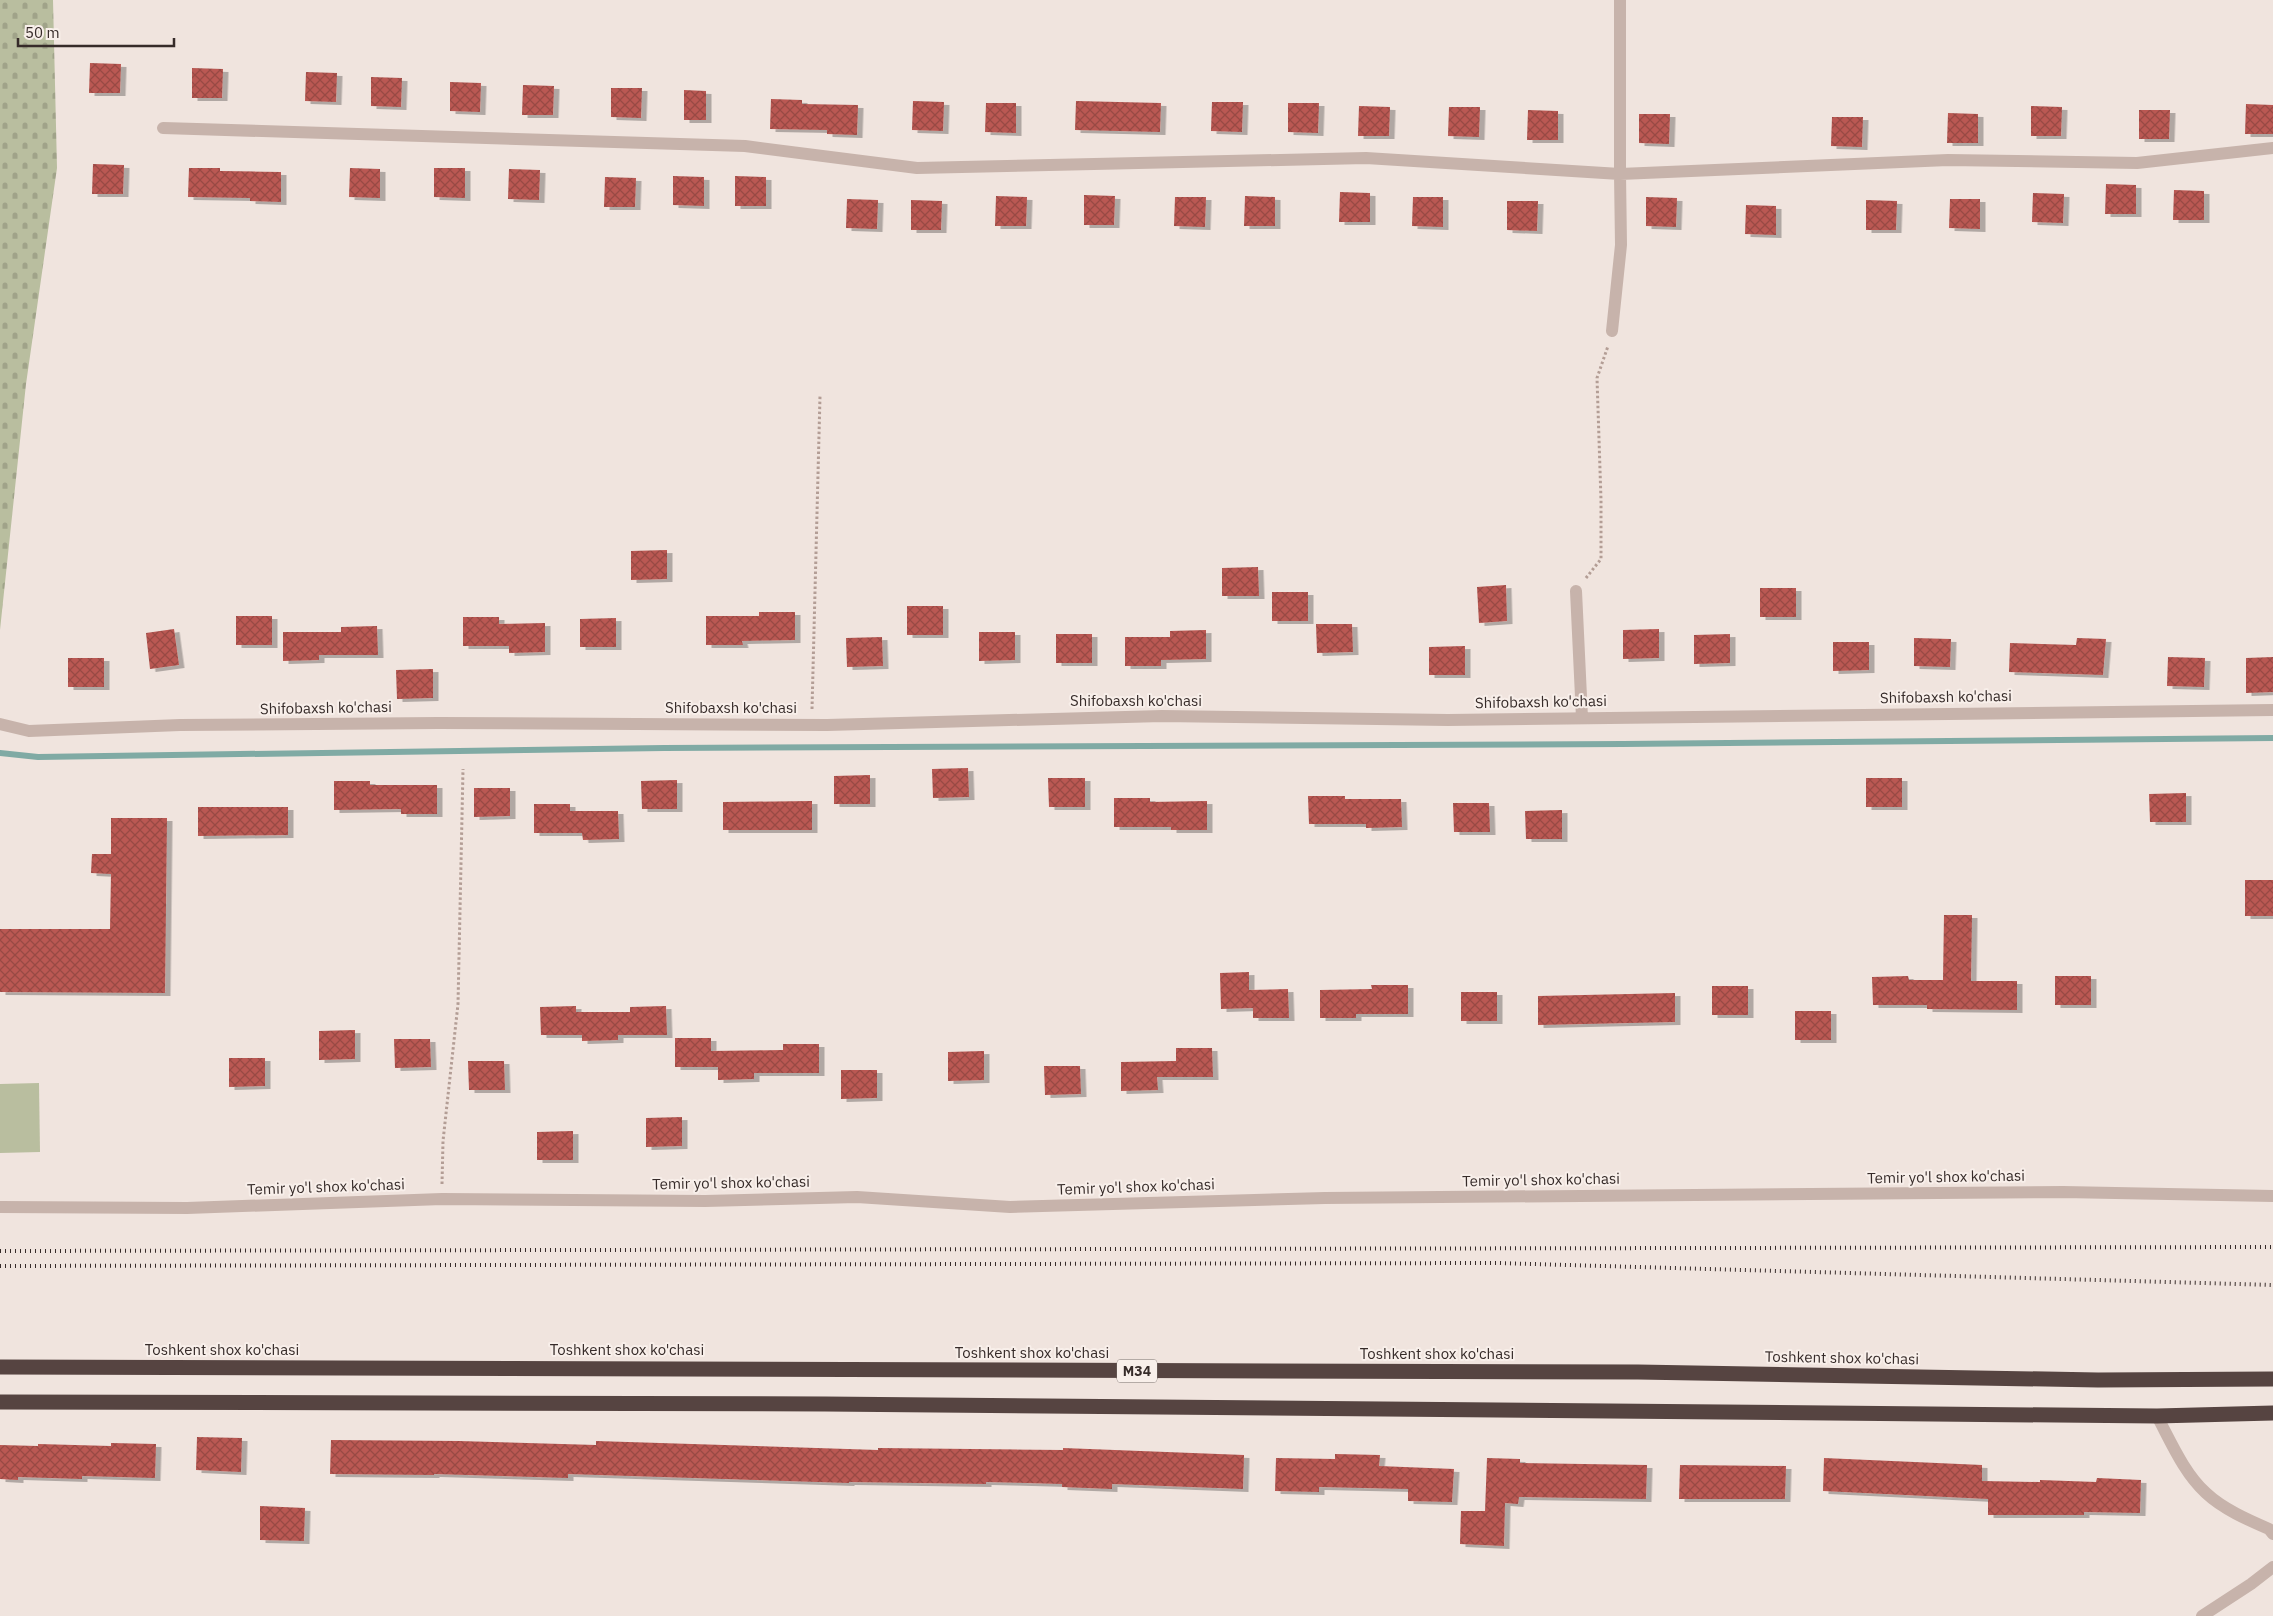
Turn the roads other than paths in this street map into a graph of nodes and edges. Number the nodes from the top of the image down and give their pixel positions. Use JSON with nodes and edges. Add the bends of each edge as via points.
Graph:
{"nodes":[{"id":1,"x":1620,"y":0,"type":"edge"},
{"id":2,"x":163,"y":128,"type":"dead end"},
{"id":3,"x":2273,"y":148,"type":"edge"},
{"id":4,"x":1620,"y":174,"type":"junction"},
{"id":5,"x":1612,"y":331,"type":"road end"},
{"id":6,"x":1576,"y":591,"type":"road end"},
{"id":7,"x":2273,"y":710,"type":"edge"},
{"id":8,"x":1582,"y":718,"type":"junction"},
{"id":9,"x":0,"y":724,"type":"edge"},
{"id":10,"x":2273,"y":1196,"type":"edge"},
{"id":11,"x":0,"y":1207,"type":"edge"},
{"id":12,"x":0,"y":1367,"type":"edge"},
{"id":13,"x":2273,"y":1379,"type":"edge"},
{"id":14,"x":0,"y":1402,"type":"edge"},
{"id":15,"x":2273,"y":1413,"type":"edge"},
{"id":16,"x":2157,"y":1416,"type":"junction"},
{"id":17,"x":2273,"y":1534,"type":"edge"},
{"id":18,"x":2273,"y":1567,"type":"edge"},
{"id":19,"x":2202,"y":1616,"type":"edge"}],
"edges":[{"from":1,"to":4,"type":"street"},
{"from":2,"to":4,"type":"street","via":[[746,146],[917,168],[1366,158]]},
{"from":3,"to":4,"type":"street","via":[[2137,163],[1948,160]]},
{"from":4,"to":5,"type":"street","via":[[1621,245]]},
{"from":6,"to":8,"type":"street"},
{"from":7,"to":8,"type":"street","name":"Shifobaxsh ko'chasi"},
{"from":8,"to":9,"type":"street","name":"Shifobaxsh ko'chasi","via":[[1162,716],[812,725],[428,723],[180,725],[28,731]]},
{"from":10,"to":11,"type":"street","name":"Temir yo'l shox ko'chasi","via":[[2043,1192],[1325,1198],[1010,1206],[857,1197],[704,1201],[442,1199],[187,1208]]},
{"from":12,"to":13,"type":"highway","name":"Toshkent shox ko'chasi","number":"M34","via":[[1628,1372],[2098,1380]]},
{"from":14,"to":16,"type":"highway","via":[[825,1404]]},
{"from":15,"to":16,"type":"highway"},
{"from":16,"to":17,"type":"street","via":[[2192,1478],[2206,1494]]},
{"from":18,"to":19,"type":"street"}]}
